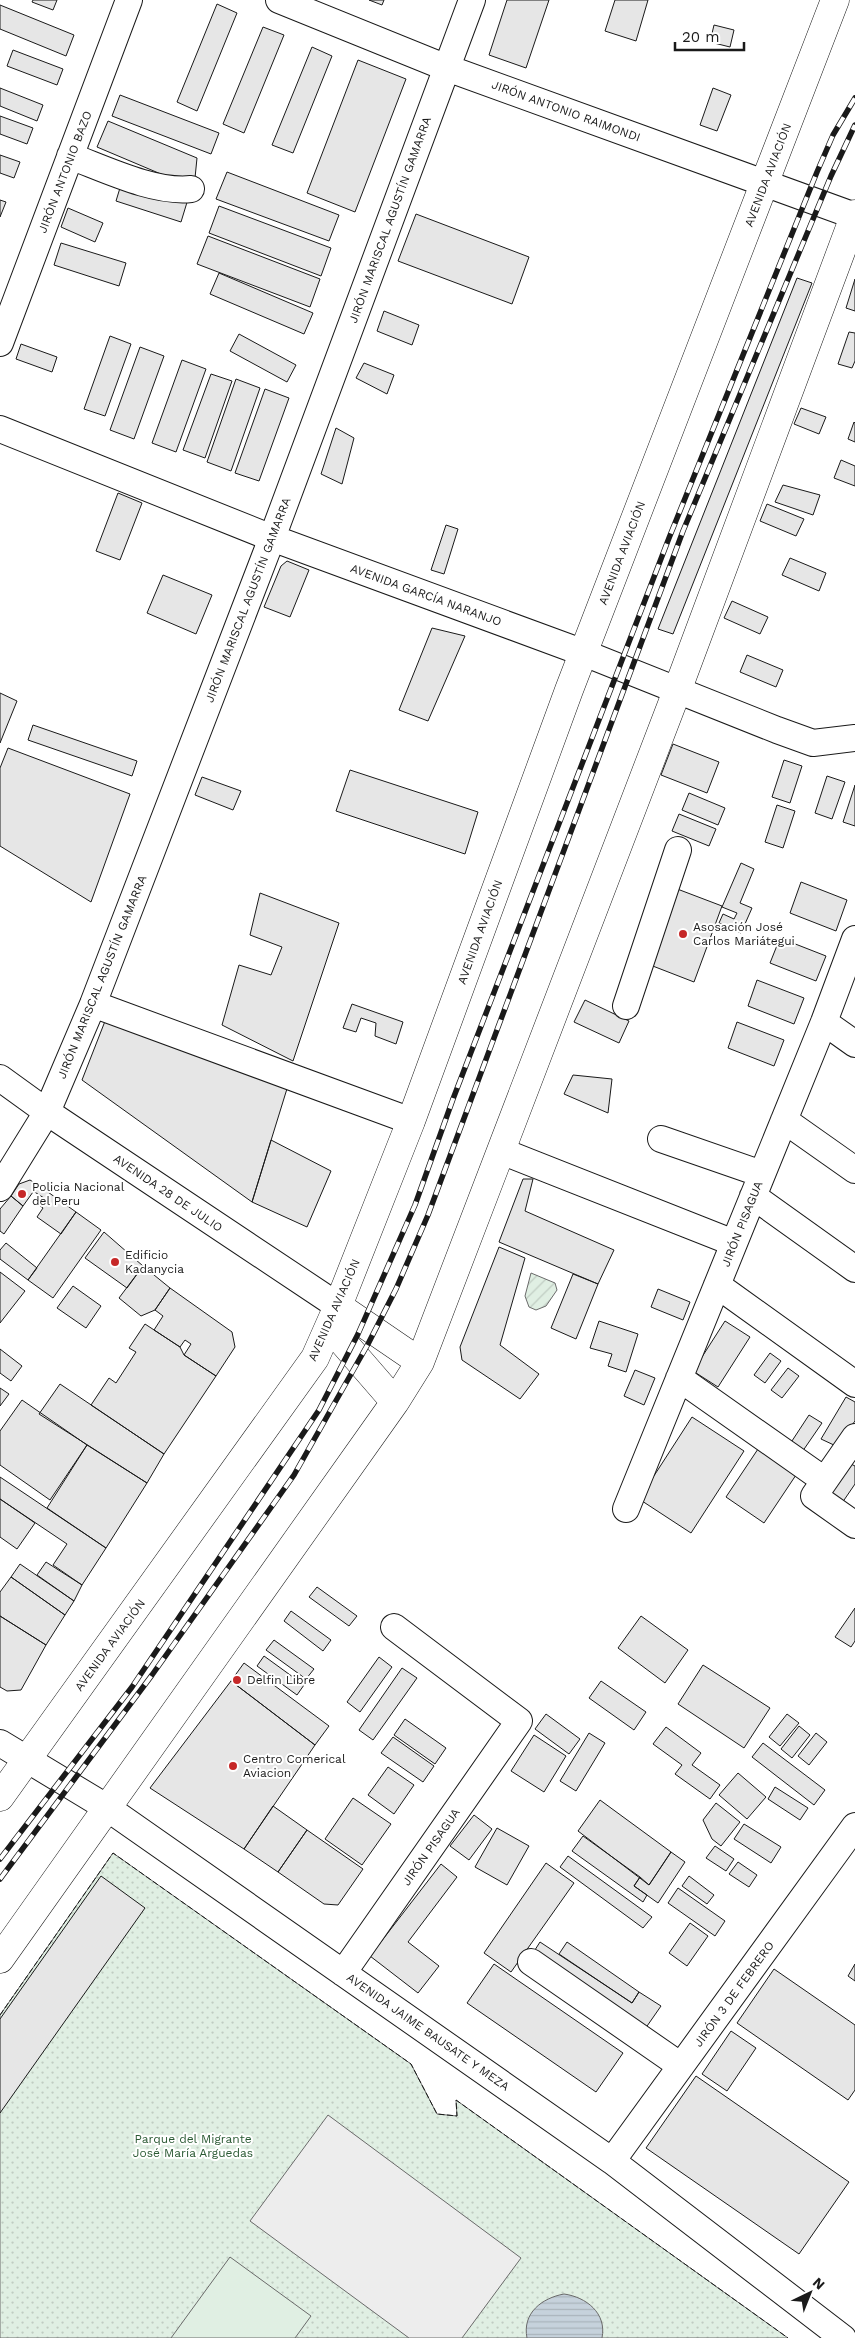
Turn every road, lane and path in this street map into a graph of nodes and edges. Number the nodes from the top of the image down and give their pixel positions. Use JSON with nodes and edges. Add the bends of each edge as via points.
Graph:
{"nodes":[{"id":1,"x":129,"y":0,"type":"edge"},
{"id":2,"x":279,"y":0,"type":"edge"},
{"id":3,"x":472,"y":0,"type":"edge"},
{"id":4,"x":835,"y":0,"type":"edge"},
{"id":5,"x":446,"y":68,"type":"junction"},
{"id":6,"x":70,"y":156,"type":"junction"},
{"id":7,"x":765,"y":183,"type":"junction"},
{"id":8,"x":191,"y":189,"type":"dead end"},
{"id":9,"x":855,"y":215,"type":"edge"},
{"id":10,"x":0,"y":343,"type":"edge"},
{"id":11,"x":0,"y":429,"type":"edge"},
{"id":12,"x":272,"y":538,"type":"junction"},
{"id":13,"x":584,"y":653,"type":"junction"},
{"id":14,"x":677,"y":691,"type":"junction"},
{"id":15,"x":855,"y":738,"type":"edge"},
{"id":16,"x":678,"y":850,"type":"dead end"},
{"id":17,"x":855,"y":939,"type":"edge"},
{"id":18,"x":93,"y":1004,"type":"junction"},
{"id":19,"x":626,"y":1006,"type":"dead end"},
{"id":20,"x":824,"y":1022,"type":"junction"},
{"id":21,"x":855,"y":1044,"type":"edge"},
{"id":22,"x":0,"y":1078,"type":"edge"},
{"id":23,"x":47,"y":1112,"type":"junction"},
{"id":24,"x":784,"y":1120,"type":"junction"},
{"id":25,"x":411,"y":1121,"type":"junction"},
{"id":26,"x":661,"y":1139,"type":"dead end"},
{"id":27,"x":501,"y":1151,"type":"junction"},
{"id":28,"x":855,"y":1170,"type":"edge"},
{"id":29,"x":758,"y":1185,"type":"junction"},
{"id":30,"x":0,"y":1188,"type":"edge"},
{"id":31,"x":734,"y":1243,"type":"junction"},
{"id":32,"x":855,"y":1269,"type":"edge"},
{"id":33,"x":717,"y":1285,"type":"junction"},
{"id":34,"x":338,"y":1306,"type":"junction"},
{"id":35,"x":420,"y":1362,"type":"junction"},
{"id":36,"x":679,"y":1378,"type":"junction"},
{"id":37,"x":855,"y":1384,"type":"edge"},
{"id":38,"x":395,"y":1402,"type":"junction"},
{"id":39,"x":855,"y":1437,"type":"edge"},
{"id":40,"x":824,"y":1480,"type":"junction"},
{"id":41,"x":626,"y":1509,"type":"dead end"},
{"id":42,"x":855,"y":1525,"type":"edge"},
{"id":43,"x":394,"y":1627,"type":"dead end"},
{"id":44,"x":0,"y":1743,"type":"edge"},
{"id":45,"x":27,"y":1761,"type":"junction"},
{"id":46,"x":0,"y":1798,"type":"edge"},
{"id":47,"x":106,"y":1807,"type":"junction"},
{"id":48,"x":855,"y":1826,"type":"edge"},
{"id":49,"x":0,"y":1959,"type":"edge"},
{"id":50,"x":531,"y":1962,"type":"dead end"},
{"id":51,"x":343,"y":1973,"type":"junction"},
{"id":52,"x":681,"y":2066,"type":"junction"},
{"id":53,"x":612,"y":2161,"type":"junction"},
{"id":54,"x":842,"y":2338,"type":"edge"}],
"edges":[{"from":1,"to":6,"type":"street","name":"JIRÓN ANTONIO BAZO"},
{"from":2,"to":5,"type":"street","name":"JIRÓN ANTONIO RAIMONDI"},
{"from":3,"to":5,"type":"street","name":"JIRÓN MARISCAL AGUSTÍN GAMARRA"},
{"from":4,"to":7,"type":"main road","name":"AVENIDA AVIACIÓN"},
{"from":5,"to":7,"type":"street","name":"JIRÓN ANTONIO RAIMONDI"},
{"from":5,"to":12,"type":"street","name":"JIRÓN MARISCAL AGUSTÍN GAMARRA"},
{"from":6,"to":8,"type":"street","via":[[174,191]]},
{"from":6,"to":10,"type":"street","name":"JIRÓN ANTONIO BAZO"},
{"from":7,"to":9,"type":"street","name":"JIRÓN ANTONIO RAIMONDI"},
{"from":7,"to":13,"type":"main road","name":"AVENIDA AVIACIÓN"},
{"from":9,"to":14,"type":"main road"},
{"from":11,"to":12,"type":"street","name":"AVENIDA GARCÍA NARANJO"},
{"from":12,"to":13,"type":"street","name":"AVENIDA GARCÍA NARANJO"},
{"from":12,"to":18,"type":"street","name":"JIRÓN MARISCAL AGUSTÍN GAMARRA"},
{"from":13,"to":14,"type":"street","name":"AVENIDA GARCÍA NARANJO"},
{"from":13,"to":25,"type":"main road","name":"AVENIDA AVIACIÓN"},
{"from":14,"to":15,"type":"street","name":"AVENIDA GARCÍA NARANJO","via":[[813,743]]},
{"from":14,"to":27,"type":"main road"},
{"from":16,"to":19,"type":"street"},
{"from":17,"to":20,"type":"street","name":"JIRÓN PISAGUA"},
{"from":18,"to":23,"type":"street","name":"JIRÓN MARISCAL AGUSTÍN GAMARRA"},
{"from":18,"to":25,"type":"street"},
{"from":20,"to":21,"type":"street"},
{"from":20,"to":24,"type":"street","name":"JIRÓN PISAGUA"},
{"from":22,"to":23,"type":"street","name":"AVENIDA 28 DE JULIO"},
{"from":23,"to":30,"type":"street","name":"JIRÓN MARISCAL AGUSTÍN GAMARRA"},
{"from":23,"to":34,"type":"street","name":"AVENIDA 28 DE JULIO"},
{"from":24,"to":28,"type":"street"},
{"from":24,"to":29,"type":"street","name":"JIRÓN PISAGUA"},
{"from":25,"to":34,"type":"main road","name":"AVENIDA AVIACIÓN"},
{"from":26,"to":29,"type":"street"},
{"from":27,"to":31,"type":"street"},
{"from":27,"to":35,"type":"main road"},
{"from":29,"to":31,"type":"street","name":"JIRÓN PISAGUA"},
{"from":29,"to":32,"type":"street"},
{"from":31,"to":33,"type":"street","name":"JIRÓN PISAGUA"},
{"from":33,"to":36,"type":"street","name":"JIRÓN PISAGUA"},
{"from":33,"to":37,"type":"street"},
{"from":34,"to":35,"type":"main road","name":"AVENIDA 28 DE JULIO"},
{"from":34,"to":38,"type":"main road","via":[[343,1342]]},
{"from":34,"to":45,"type":"main road","name":"AVENIDA AVIACIÓN","via":[[315,1358]]},
{"from":35,"to":38,"type":"main road"},
{"from":36,"to":40,"type":"street"},
{"from":36,"to":41,"type":"street","name":"JIRÓN PISAGUA"},
{"from":38,"to":47,"type":"main road"},
{"from":39,"to":40,"type":"street"},
{"from":40,"to":42,"type":"street","via":[[814,1496]]},
{"from":43,"to":51,"type":"street","name":"JIRÓN PISAGUA","via":[[519,1721]]},
{"from":44,"to":45,"type":"street","name":"AVENIDA JAIME BAUSATE Y MEZA"},
{"from":45,"to":46,"type":"main road","name":"AVENIDA AVIACIÓN"},
{"from":45,"to":47,"type":"street","name":"AVENIDA JAIME BAUSATE Y MEZA"},
{"from":47,"to":49,"type":"main road"},
{"from":47,"to":51,"type":"street","name":"AVENIDA JAIME BAUSATE Y MEZA"},
{"from":48,"to":52,"type":"street","name":"JIRÓN 3 DE FEBRERO"},
{"from":50,"to":52,"type":"street"},
{"from":51,"to":53,"type":"street","name":"AVENIDA JAIME BAUSATE Y MEZA"},
{"from":52,"to":53,"type":"street","name":"JIRÓN 3 DE FEBRERO"},
{"from":53,"to":54,"type":"street","name":"AVENIDA JAIME BAUSATE Y MEZA"}]}
